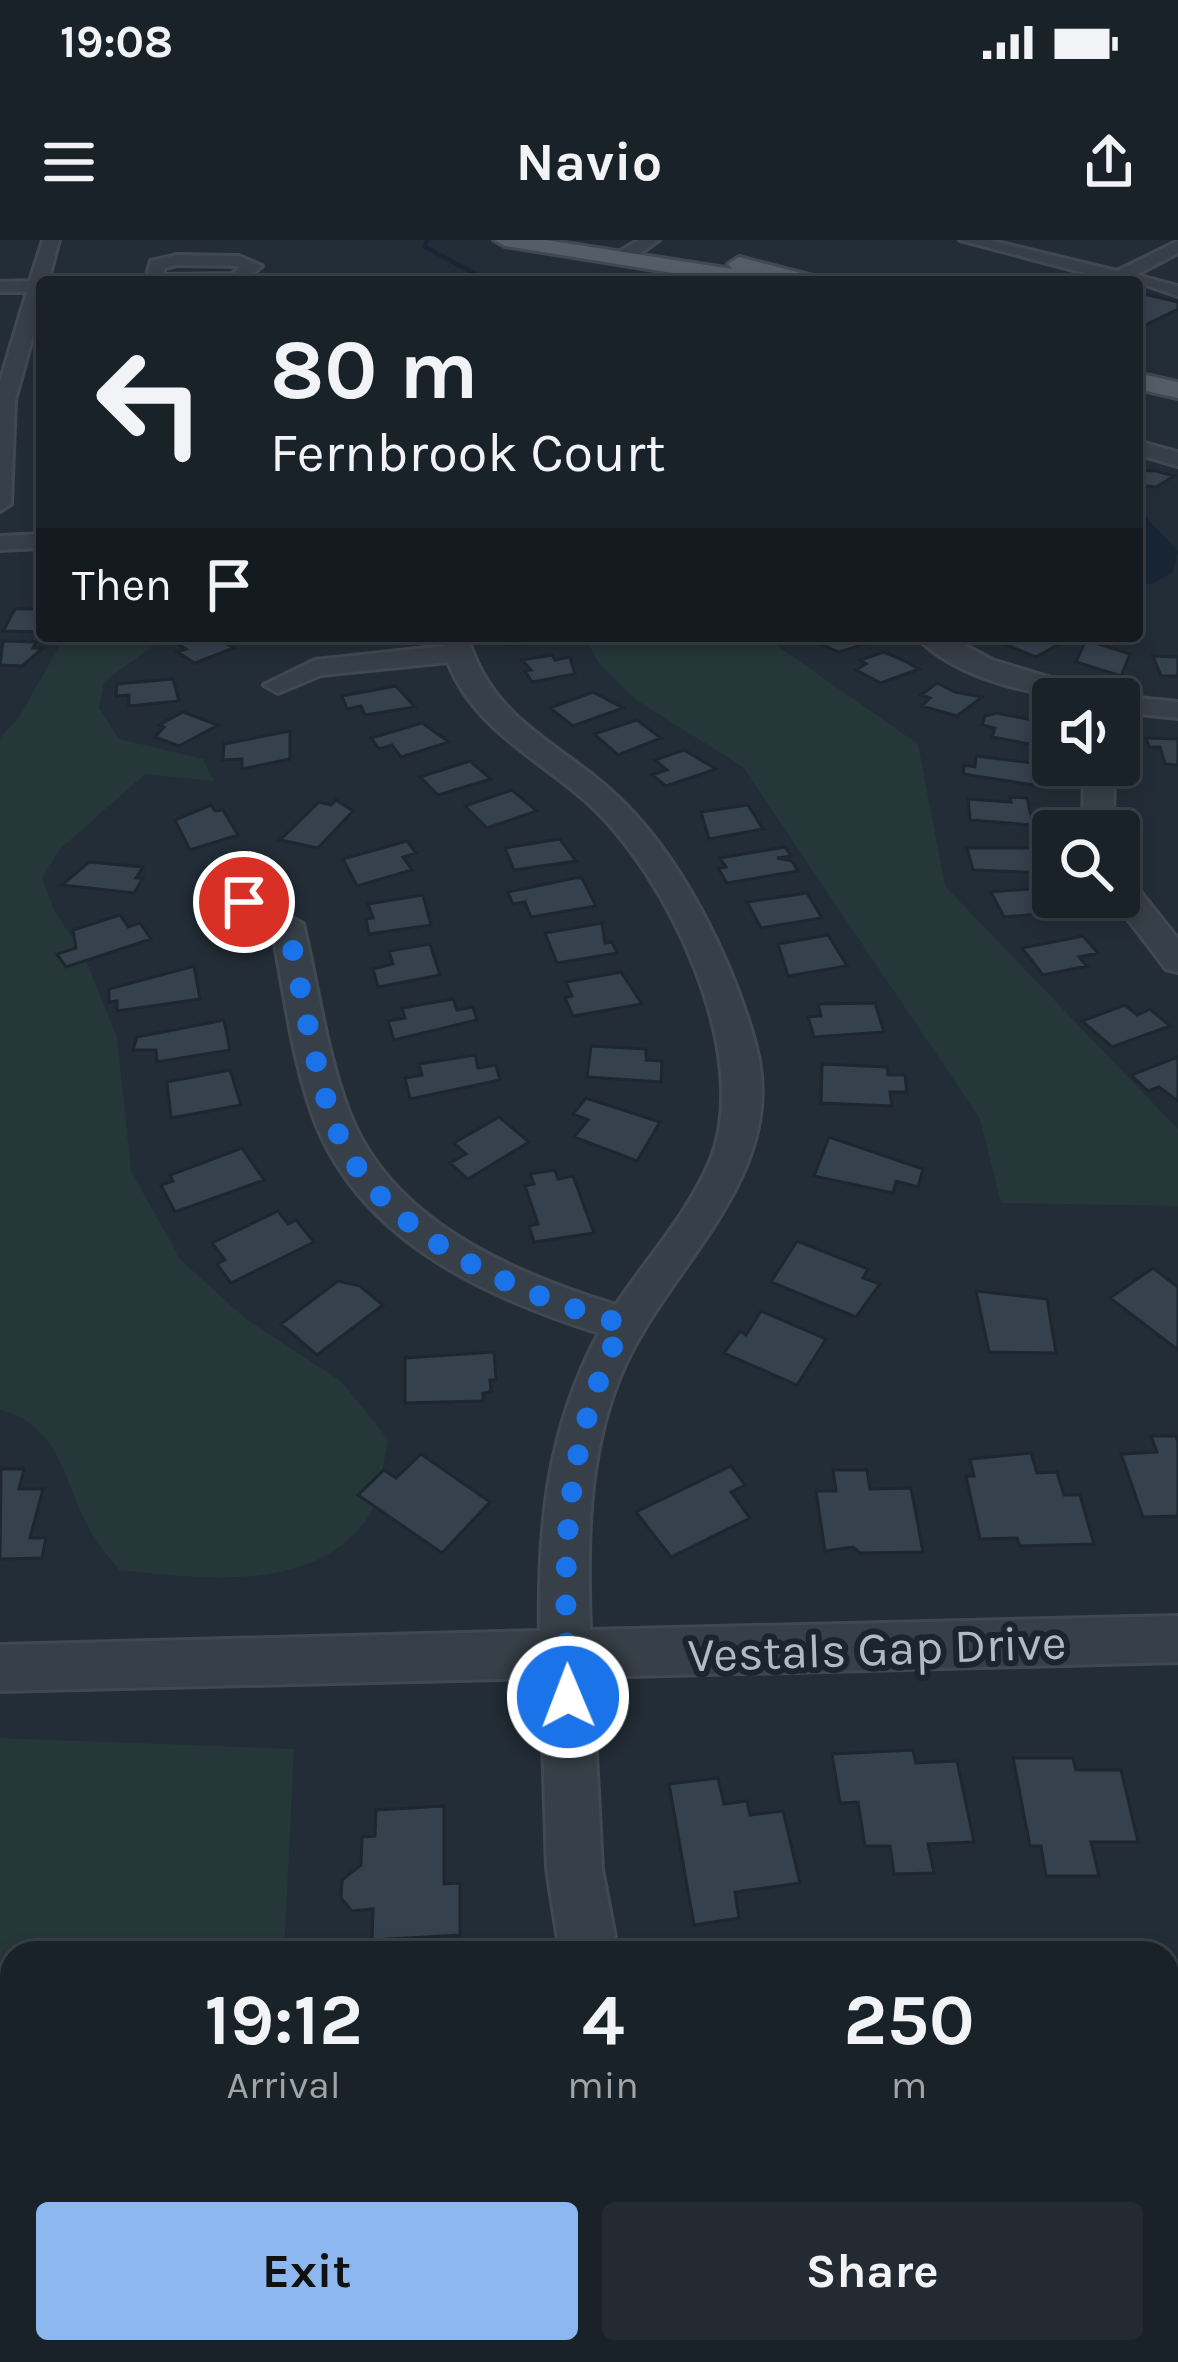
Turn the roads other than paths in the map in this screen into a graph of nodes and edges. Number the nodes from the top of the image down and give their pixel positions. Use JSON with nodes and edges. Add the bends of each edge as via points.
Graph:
{"nodes":[{"id":1,"x":51,"y":240,"type":"edge"},
{"id":2,"x":505,"y":240,"type":"edge"},
{"id":3,"x":586,"y":240,"type":"edge"},
{"id":4,"x":968,"y":240,"type":"edge"},
{"id":5,"x":1178,"y":246,"type":"edge"},
{"id":6,"x":640,"y":248,"type":"edge"},
{"id":7,"x":42,"y":276,"type":"edge"},
{"id":8,"x":154,"y":276,"type":"edge"},
{"id":9,"x":240,"y":276,"type":"edge"},
{"id":10,"x":749,"y":276,"type":"edge"},
{"id":11,"x":792,"y":276,"type":"edge"},
{"id":12,"x":1103,"y":276,"type":"edge"},
{"id":13,"x":1120,"y":276,"type":"edge"},
{"id":14,"x":1143,"y":284,"type":"edge"},
{"id":15,"x":36,"y":286,"type":"edge"},
{"id":16,"x":0,"y":287,"type":"edge"},
{"id":17,"x":1178,"y":291,"type":"edge"},
{"id":18,"x":36,"y":299,"type":"edge"},
{"id":19,"x":1143,"y":368,"type":"edge"},
{"id":20,"x":1178,"y":376,"type":"edge"},
{"id":21,"x":1143,"y":382,"type":"edge"},
{"id":22,"x":1178,"y":390,"type":"edge"},
{"id":23,"x":1143,"y":449,"type":"edge"},
{"id":24,"x":1178,"y":459,"type":"edge"},
{"id":25,"x":0,"y":504,"type":"edge"},
{"id":26,"x":36,"y":541,"type":"edge"},
{"id":27,"x":0,"y":543,"type":"edge"},
{"id":28,"x":940,"y":642,"type":"edge"},
{"id":29,"x":456,"y":644,"type":"edge"},
{"id":30,"x":1032,"y":682,"type":"edge"},
{"id":31,"x":278,"y":685,"type":"dead end"},
{"id":32,"x":1140,"y":706,"type":"edge"},
{"id":33,"x":1178,"y":710,"type":"edge"},
{"id":34,"x":244,"y":902,"type":"dead end"},
{"id":35,"x":1140,"y":913,"type":"edge"},
{"id":36,"x":1178,"y":962,"type":"edge"},
{"id":37,"x":623,"y":1324,"type":"junction"},
{"id":38,"x":1178,"y":1639,"type":"edge"},
{"id":39,"x":567,"y":1658,"type":"junction"},
{"id":40,"x":0,"y":1668,"type":"edge"},
{"id":41,"x":587,"y":1941,"type":"edge"}],
"edges":[{"from":1,"to":7,"type":"street"},
{"from":2,"to":6,"type":"main road"},
{"from":3,"to":6,"type":"main road"},
{"from":4,"to":12,"type":"street"},
{"from":5,"to":13,"type":"street"},
{"from":6,"to":10,"type":"main road"},
{"from":6,"to":11,"type":"main road"},
{"from":8,"to":9,"type":"street","via":[[169,261],[253,266]]},
{"from":14,"to":17,"type":"street"},
{"from":15,"to":16,"type":"street"},
{"from":18,"to":25,"type":"street","via":[[5,400]]},
{"from":19,"to":20,"type":"main road"},
{"from":21,"to":22,"type":"main road"},
{"from":23,"to":24,"type":"street"},
{"from":26,"to":27,"type":"street"},
{"from":28,"to":30,"type":"street"},
{"from":29,"to":31,"type":"street","via":[[315,668]]},
{"from":29,"to":37,"type":"street","via":[[472,685],[498,718],[593,791],[644,847],[736,1033],[744,1105],[726,1176]]},
{"from":32,"to":33,"type":"street"},
{"from":34,"to":37,"type":"street","via":[[287,924],[331,1115],[379,1191],[461,1258],[512,1286]]},
{"from":35,"to":36,"type":"street"},
{"from":37,"to":39,"type":"street","via":[[590,1399],[567,1501]]},
{"from":38,"to":39,"type":"street","name":"Vestals Gap Drive"},
{"from":39,"to":40,"type":"street","name":"Vestals Gap Drive"},
{"from":39,"to":41,"type":"street","via":[[572,1853]]}]}
